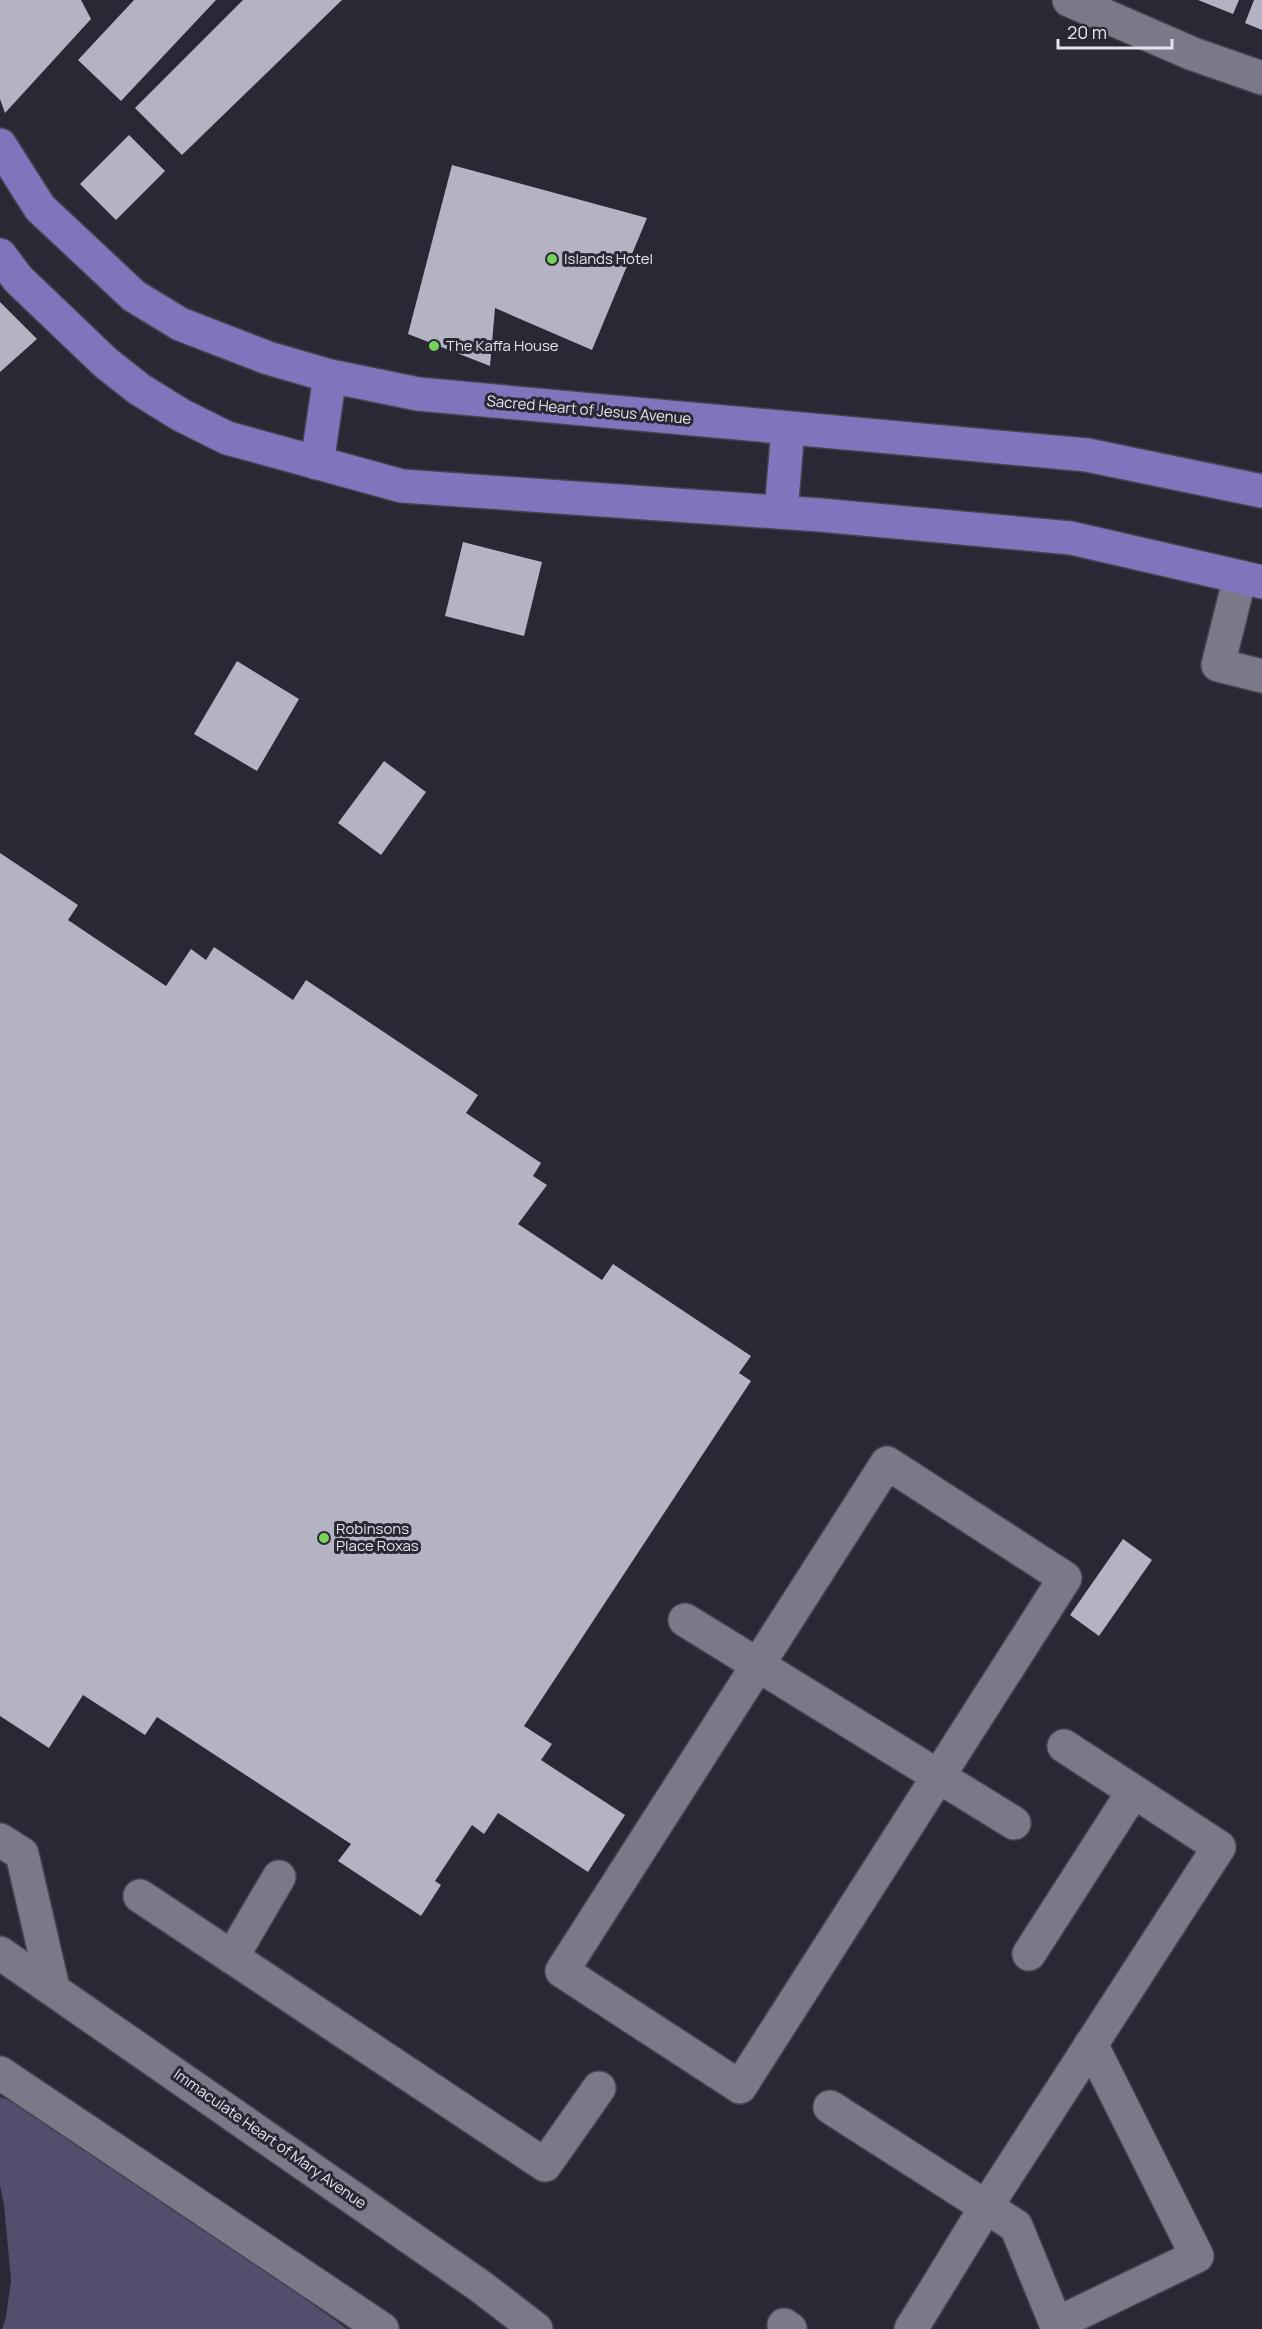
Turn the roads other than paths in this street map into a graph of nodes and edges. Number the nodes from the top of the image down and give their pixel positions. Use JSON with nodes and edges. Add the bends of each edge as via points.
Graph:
{"nodes":[{"id":1,"x":1069,"y":0,"type":"edge"},
{"id":2,"x":1262,"y":78,"type":"edge"},
{"id":3,"x":2,"y":154,"type":"edge"},
{"id":4,"x":0,"y":255,"type":"edge"},
{"id":5,"x":330,"y":376,"type":"junction"},
{"id":6,"x":788,"y":429,"type":"junction"},
{"id":7,"x":318,"y":463,"type":"junction"},
{"id":8,"x":1262,"y":491,"type":"edge"},
{"id":9,"x":781,"y":512,"type":"junction"},
{"id":10,"x":1251,"y":579,"type":"edge"},
{"id":11,"x":1262,"y":676,"type":"edge"},
{"id":12,"x":685,"y":1620,"type":"dead end"},
{"id":13,"x":758,"y":1665,"type":"junction"},
{"id":14,"x":1064,"y":1746,"type":"dead end"},
{"id":15,"x":938,"y":1776,"type":"junction"},
{"id":16,"x":1132,"y":1792,"type":"junction"},
{"id":17,"x":1014,"y":1822,"type":"dead end"},
{"id":18,"x":0,"y":1839,"type":"edge"},
{"id":19,"x":279,"y":1877,"type":"dead end"},
{"id":20,"x":140,"y":1896,"type":"dead end"},
{"id":21,"x":0,"y":1953,"type":"edge"},
{"id":22,"x":1029,"y":1954,"type":"dead end"},
{"id":23,"x":232,"y":1957,"type":"junction"},
{"id":24,"x":53,"y":1988,"type":"junction"},
{"id":25,"x":1091,"y":2044,"type":"junction"},
{"id":26,"x":0,"y":2073,"type":"edge"},
{"id":27,"x":599,"y":2088,"type":"dead end"},
{"id":28,"x":830,"y":2107,"type":"dead end"},
{"id":29,"x":986,"y":2207,"type":"junction"},
{"id":30,"x":382,"y":2329,"type":"edge"},
{"id":31,"x":536,"y":2329,"type":"edge"},
{"id":32,"x":910,"y":2329,"type":"edge"}],
"edges":[{"from":1,"to":2,"type":"street","via":[[1193,54]]},
{"from":3,"to":5,"type":"main road","name":"Sacred Heart of Jesus Avenue","via":[[40,208],[134,296],[180,324],[268,358]]},
{"from":4,"to":7,"type":"main road","via":[[18,279],[139,389],[227,438]]},
{"from":5,"to":6,"type":"main road","name":"Sacred Heart of Jesus Avenue","via":[[418,394]]},
{"from":5,"to":7,"type":"main road"},
{"from":6,"to":8,"type":"main road","name":"Sacred Heart of Jesus Avenue","via":[[1087,455]]},
{"from":6,"to":9,"type":"main road"},
{"from":7,"to":9,"type":"main road","via":[[402,486]]},
{"from":9,"to":10,"type":"main road","via":[[1071,538]]},
{"from":10,"to":11,"type":"street","via":[[1218,665]]},
{"from":12,"to":13,"type":"street"},
{"from":13,"to":15,"type":"street"},
{"from":13,"to":15,"type":"street","via":[[887,1463],[1065,1578]]},
{"from":13,"to":15,"type":"street","via":[[562,1971],[740,2087]]},
{"from":14,"to":16,"type":"street"},
{"from":15,"to":17,"type":"street"},
{"from":16,"to":22,"type":"street"},
{"from":16,"to":25,"type":"street","via":[[1219,1847]]},
{"from":18,"to":24,"type":"street","via":[[22,1854]]},
{"from":19,"to":23,"type":"street"},
{"from":20,"to":23,"type":"street"},
{"from":21,"to":24,"type":"street","name":"Immaculate Heart of Mary Avenue"},
{"from":23,"to":27,"type":"street","via":[[545,2165]]},
{"from":24,"to":31,"type":"street","name":"Immaculate Heart of Mary Avenue"},
{"from":25,"to":29,"type":"street"},
{"from":25,"to":29,"type":"street","via":[[1197,2256],[1056,2324],[1016,2226]]},
{"from":26,"to":30,"type":"street"},
{"from":28,"to":29,"type":"street"},
{"from":29,"to":32,"type":"street"}]}
